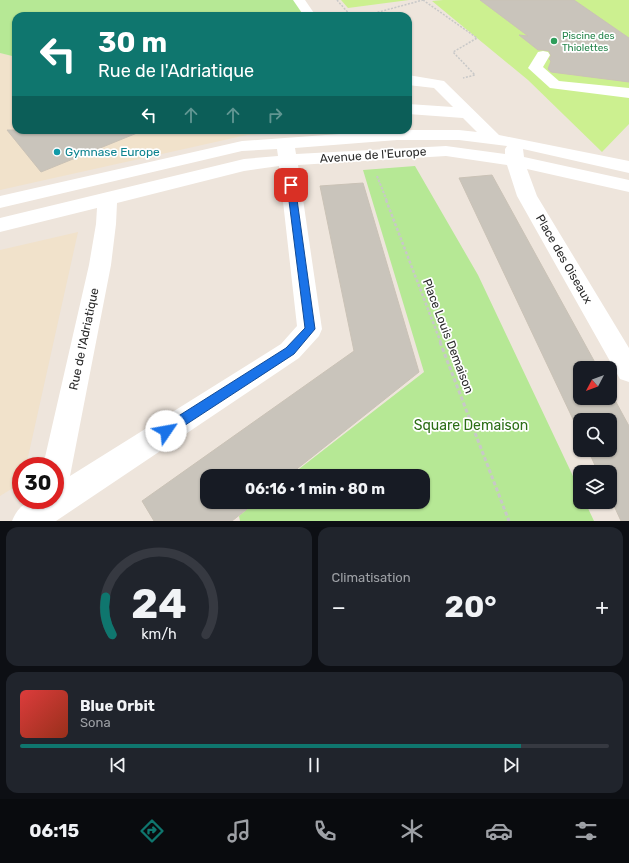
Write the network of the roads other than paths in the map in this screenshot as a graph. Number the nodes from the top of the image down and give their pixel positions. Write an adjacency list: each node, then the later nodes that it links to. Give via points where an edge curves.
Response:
1 (299, 0): 2 (street)
2 (307, 12)
3 (543, 54): 5 (street, via 535,68 555,85)
4 (412, 81): 7 (street, via 439,84)
5 (629, 93)
6 (412, 109): 7 (street)
7 (466, 113): 10 (street)
8 (345, 134): 11 (street, Avenue de l'Europe)
9 (412, 134): 10 (street, Avenue de l'Europe, via 445,134)
10 (507, 148): 11 (street, Avenue de l'Europe, via 475,154 446,151 370,156); 12 (street, Avenue de l'Europe); 13 (street, Avenue de l'Europe); 17 (street, Place des Oiseaux, via 527,196)
11 (287, 151): 14 (street, Avenue de l'Europe, via 244,165); 15 (street, Avenue de l'Europe, via 242,146); 19 (street, via 310,329 290,351)
12 (629, 167)
13 (629, 186)
14 (107, 200): 16 (street, Avenue de l'Europe); 18 (street, Rue de l'Adriatique, via 100,265)
15 (0, 202)
16 (0, 225)
17 (629, 371)
18 (59, 457)
19 (64, 495)

